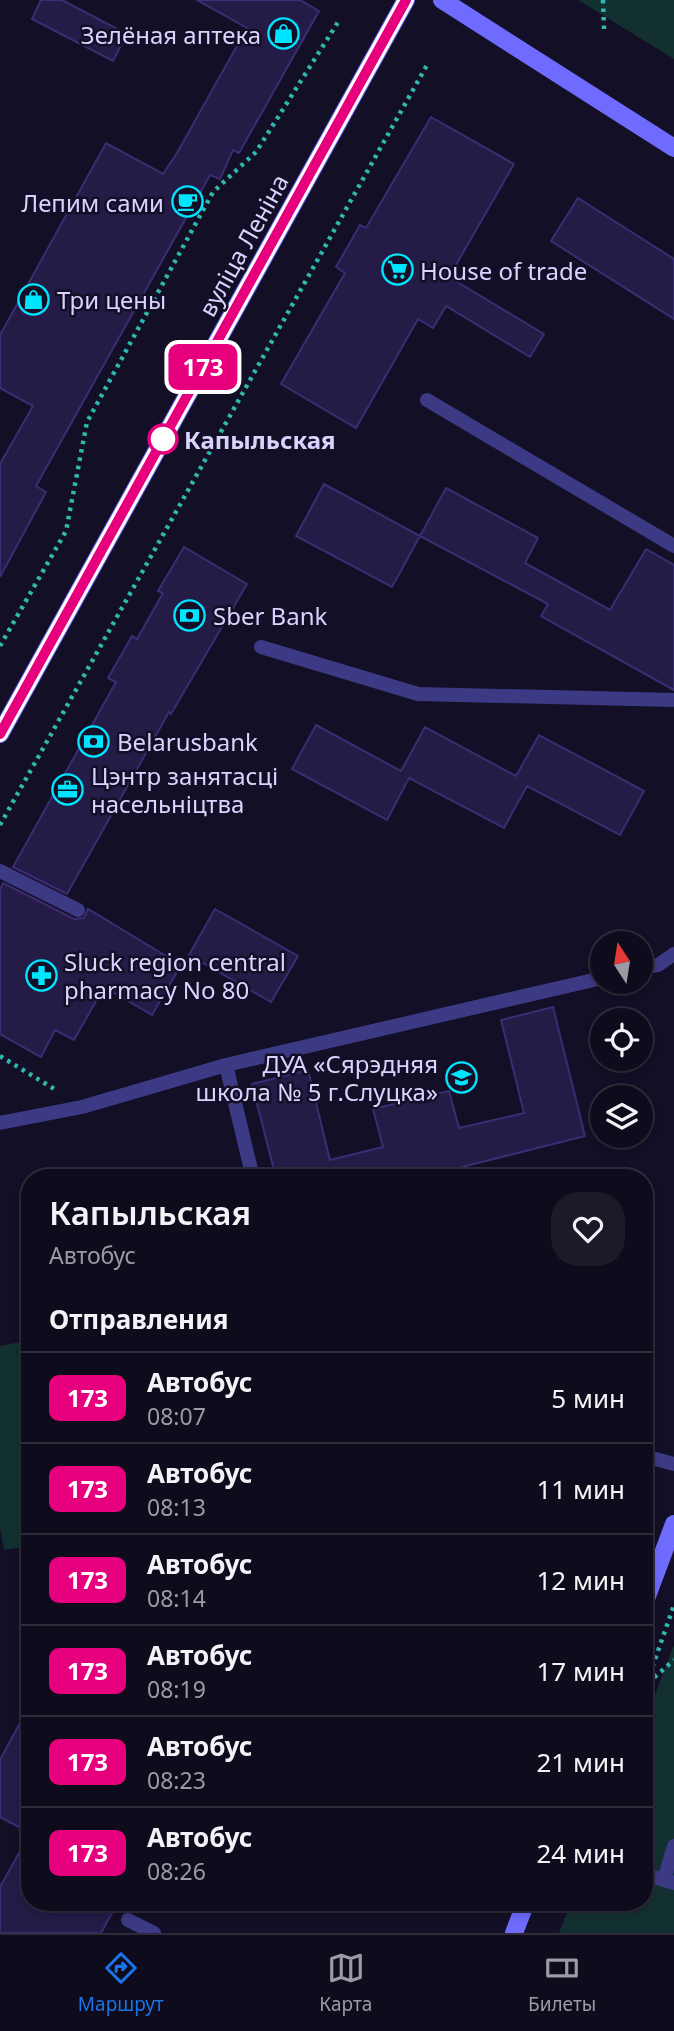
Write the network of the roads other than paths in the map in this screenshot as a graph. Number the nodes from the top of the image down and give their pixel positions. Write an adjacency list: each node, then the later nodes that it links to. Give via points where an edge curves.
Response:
1 (406, 0): 8 (main road, вуліца Леніна)
2 (442, 0): 3 (main road)
3 (674, 148)
4 (427, 400): 5 (lane)
5 (674, 546)
6 (261, 647): 7 (lane, via 418,694)
7 (674, 700)
8 (0, 734)
9 (0, 871): 10 (lane)
10 (78, 910)
11 (674, 954): 12 (lane)
12 (653, 966)
13 (590, 981): 14 (lane)
14 (226, 1065): 15 (lane, via 82,1107); 16 (lane)
15 (0, 1123)
16 (251, 1169)
17 (653, 1458): 18 (lane)
18 (674, 1464)
19 (674, 1524): 20 (main road)
20 (653, 1580)
21 (674, 1846): 22 (lane)
22 (669, 1882)
23 (523, 1911): 26 (main road)
24 (128, 1920): 25 (lane)
25 (154, 1933)
26 (514, 1933)

